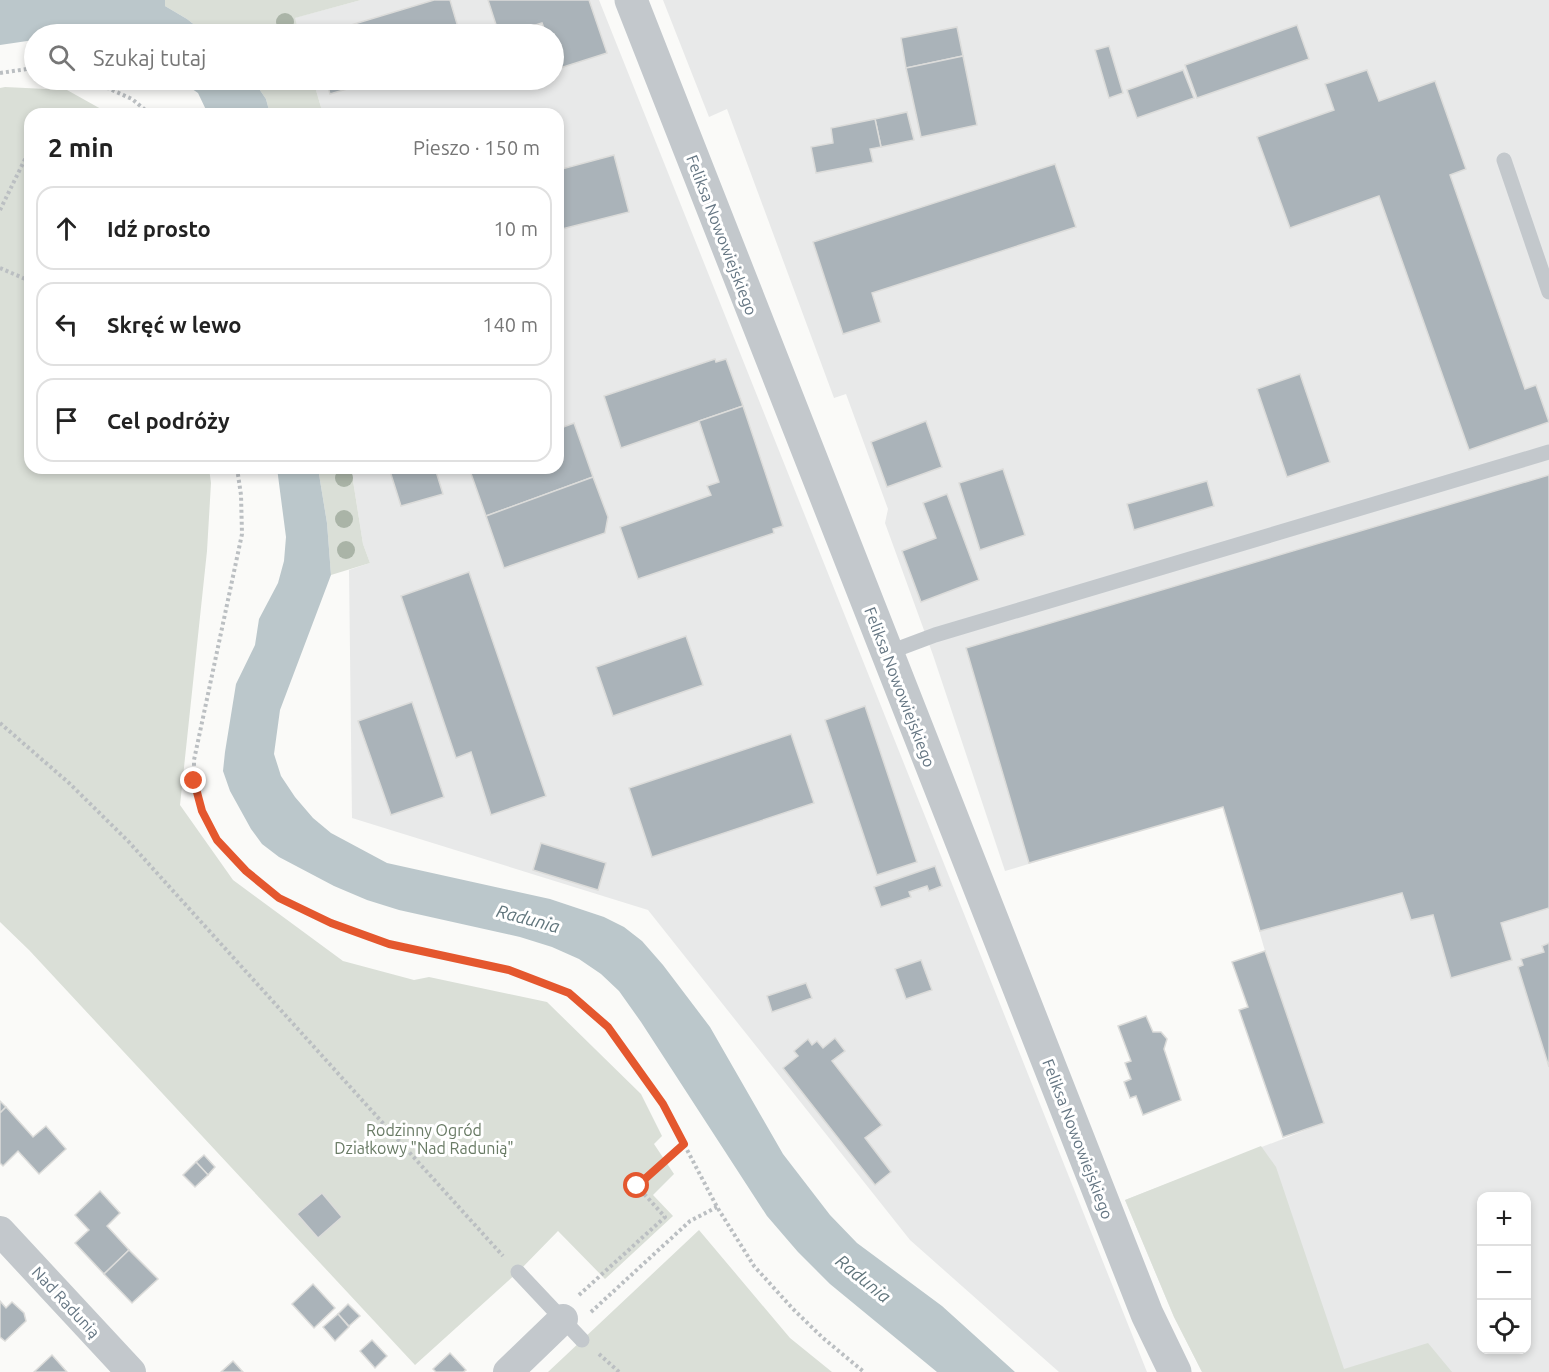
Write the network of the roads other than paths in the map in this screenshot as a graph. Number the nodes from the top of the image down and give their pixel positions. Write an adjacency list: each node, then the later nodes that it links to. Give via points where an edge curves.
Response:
1 (631, 0): 5 (street, Feliksa Nowowiejskiego)
2 (1504, 160): 3 (lane)
3 (1549, 292)
4 (1549, 452): 5 (lane)
5 (887, 652): 11 (street, Feliksa Nowowiejskiego, via 1147,1314)
6 (0, 1231): 9 (street, Nad Radunią)
7 (518, 1272): 8 (lane)
8 (569, 1325): 10 (street)
9 (131, 1372)
10 (507, 1372)
11 (1175, 1372)

